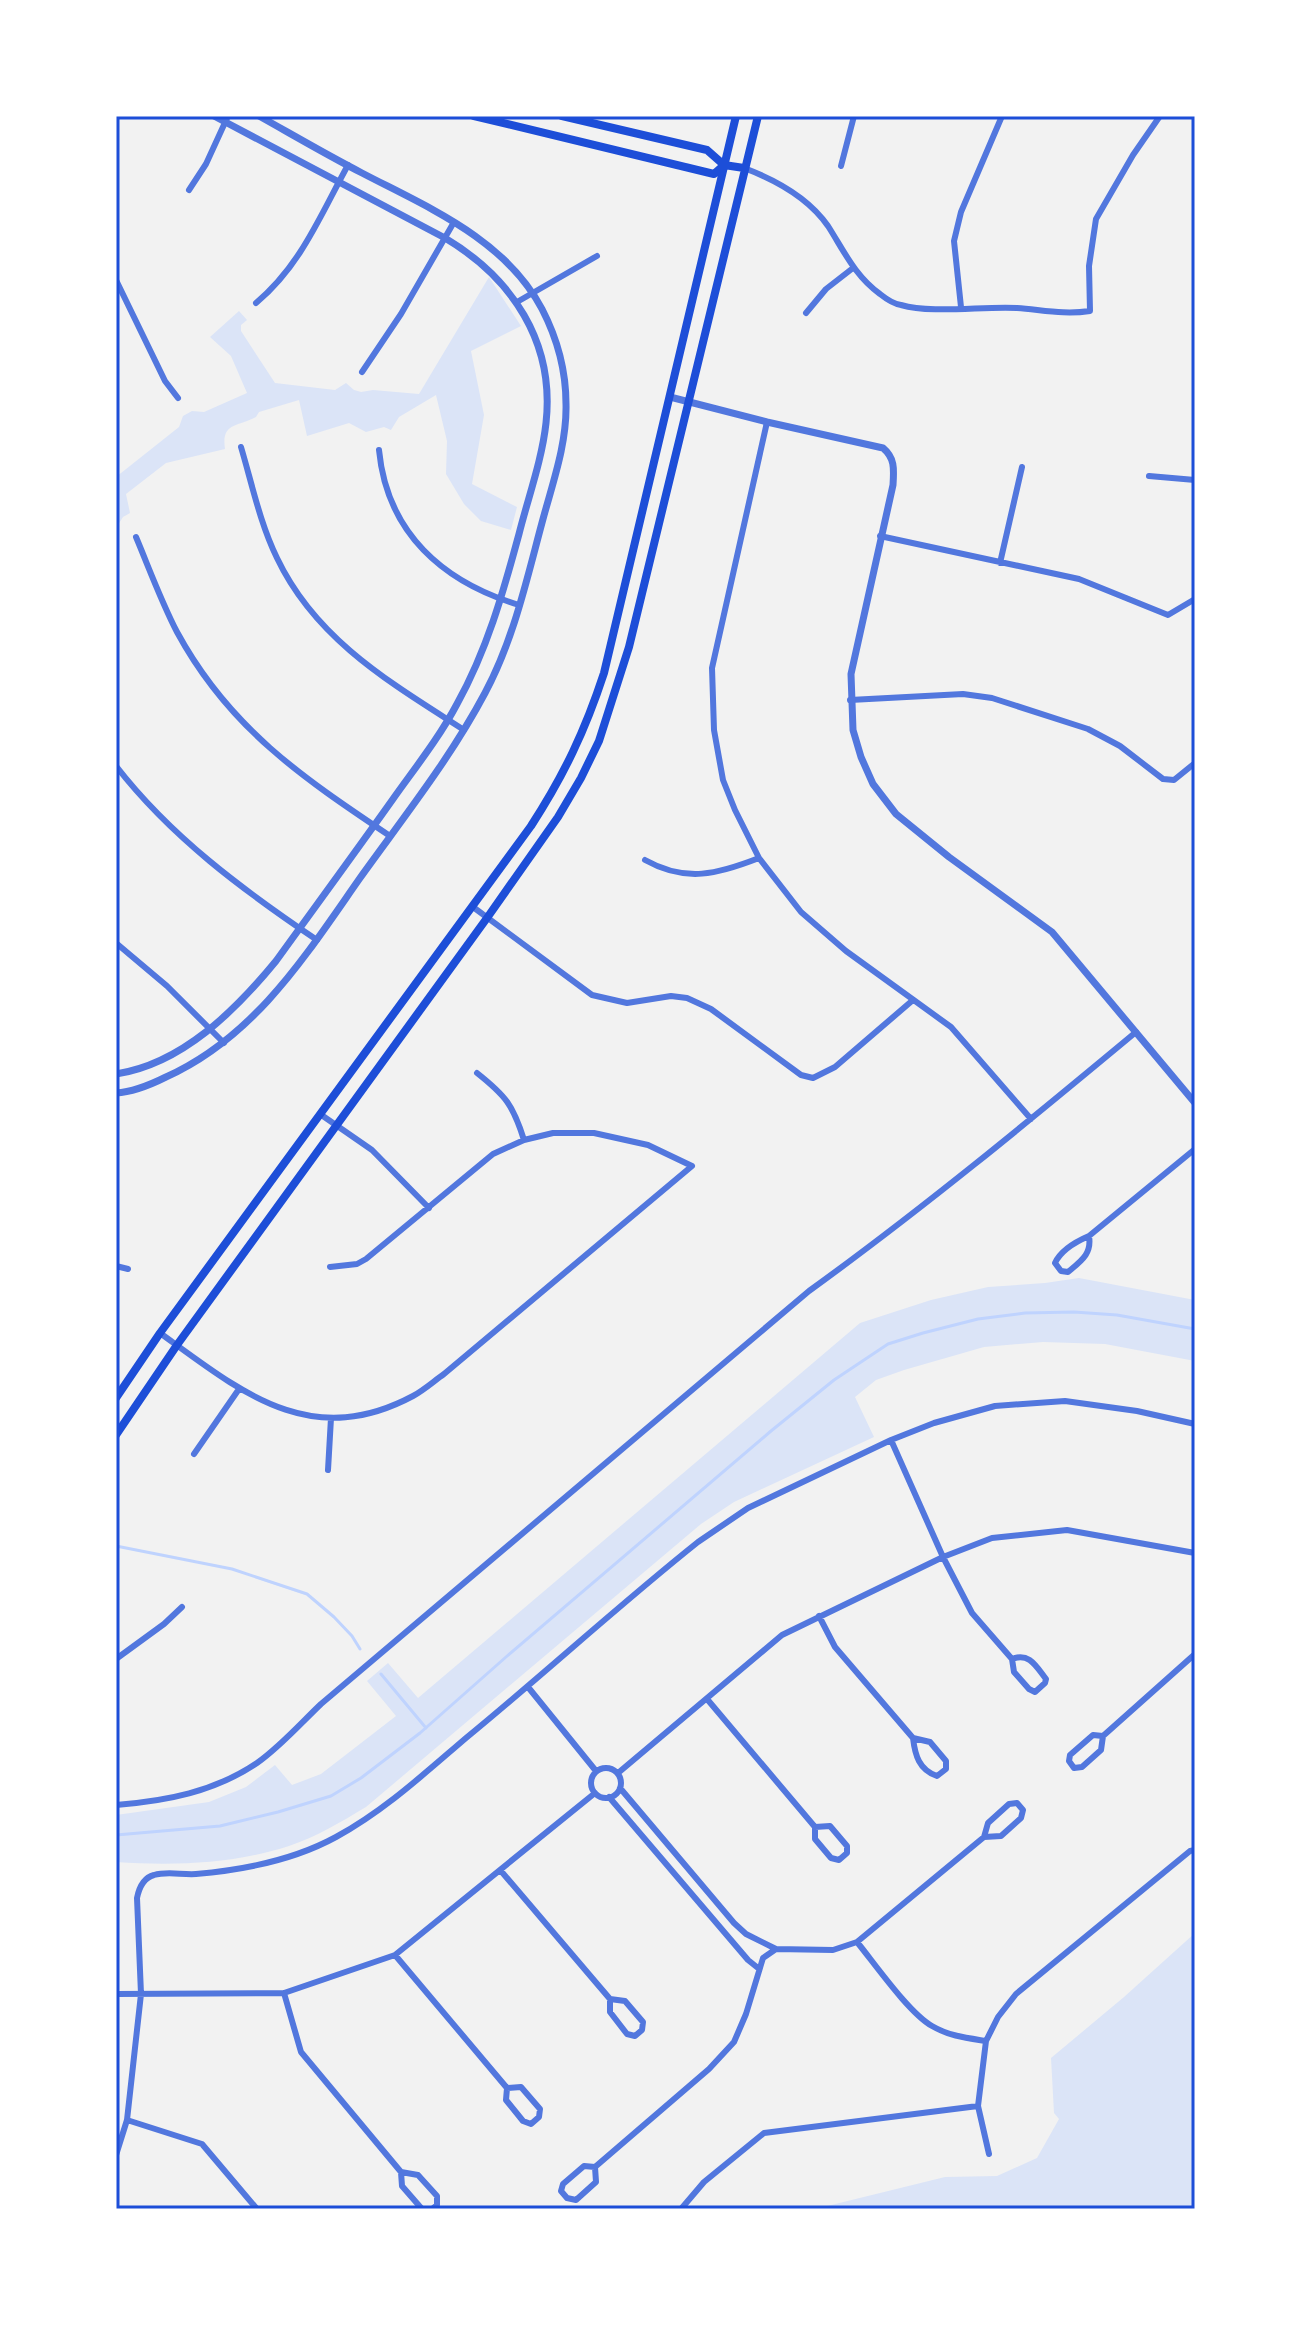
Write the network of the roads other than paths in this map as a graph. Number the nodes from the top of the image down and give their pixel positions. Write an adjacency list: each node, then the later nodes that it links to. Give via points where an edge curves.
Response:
1 (214, 116): 10 (street)
2 (259, 116): 11 (street)
3 (474, 116): 12 (main road, via 714,174)
4 (562, 116): 12 (main road, via 707,150)
5 (736, 116): 12 (main road)
6 (758, 116): 14 (main road)
7 (854, 116): 13 (street)
8 (1002, 116): 25 (street, via 954,241)
9 (1160, 116): 25 (street, via 1096,219 1090,311)
10 (227, 119): 15 (street); 16 (street)
11 (348, 165): 15 (street); 17 (street)
12 (724, 165): 14 (main road); 28 (main road)
13 (841, 166)
14 (744, 168): 20 (street, via 802,199 826,224); 30 (main road)
15 (340, 181): 18 (street); 24 (street, via 298,258)
16 (189, 190)
17 (454, 222): 18 (street); 22 (street, via 502,255)
18 (445, 238): 23 (street, via 480,262); 27 (street)
19 (597, 256): 22 (street)
20 (853, 268): 25 (street, via 900,305); 26 (street)
21 (116, 280): 29 (street)
22 (533, 294): 23 (street); 42 (street, via 560,357 566,421)
23 (517, 302): 41 (street, via 541,359 547,413)
24 (256, 303)
25 (961, 307)
26 (806, 313)
27 (362, 372)
28 (670, 397): 30 (street); 52 (main road, via 588,720 558,784)
29 (178, 398)
30 (687, 402): 31 (street); 53 (main road, via 629,647 599,741 558,817)
31 (767, 422): 37 (street, via 883,448 890,454 893,485); 50 (street, via 712,668 714,730 723,780)
32 (241, 447): 44 (street, via 278,560 314,613 361,662)
33 (379, 450): 41 (street, via 391,502 415,541 462,581)
34 (1022, 467): 39 (street)
35 (1149, 476): 36 (street)
36 (1195, 480)
37 (880, 536): 39 (street); 43 (street, via 855,647)
38 (136, 537): 48 (street, via 178,633 229,708 281,758)
39 (1000, 563): 40 (street, via 1079,579 1168,615)
40 (1195, 599)
41 (501, 600): 42 (street); 44 (street, via 480,659)
42 (519, 605): 45 (street, via 499,665)
43 (850, 700): 46 (street, via 963,694 992,698 1088,729 1163,779 1174,780); 59 (street, via 861,757 896,814 1052,932)
44 (448, 720): 45 (street); 48 (street)
45 (464, 730): 49 (street)
46 (1195, 763)
47 (116, 766): 54 (street, via 195,850)
48 (374, 825): 49 (street); 54 (street)
49 (390, 836): 55 (street)
50 (759, 858): 51 (street, via 695,875 661,869); 57 (street, via 801,912)
51 (645, 860)
52 (473, 907): 53 (street); 65 (main road)
53 (487, 918): 57 (street, via 592,995 627,1003 687,998 813,1078 835,1067); 67 (main road)
54 (300, 928): 55 (street); 58 (street, via 252,991)
55 (317, 940): 60 (street, via 270,1000)
56 (116, 943): 58 (street)
57 (913, 1000): 66 (street, via 951,1027)
58 (211, 1029): 60 (street); 62 (street, via 159,1060)
59 (1136, 1032): 64 (street); 66 (street)
60 (224, 1043): 63 (street, via 176,1073)
61 (477, 1073): 68 (street, via 507,1099)
62 (116, 1074)
63 (116, 1093)
64 (1195, 1103)
65 (320, 1114): 67 (street); 75 (main road)
66 (1031, 1119): 101 (street, via 809,1291 258,1762 211,1788 157,1802)
67 (337, 1125): 70 (street, via 372,1150); 76 (main road)
68 (524, 1140): 70 (street, via 493,1154); 79 (street, via 553,1133 594,1133 648,1145 692,1166 414,1395 382,1409)
69 (1195, 1149): 71 (street)
70 (429, 1208): 73 (street, via 366,1259)
71 (1089, 1236): 71 (street, via 1089,1253 1068,1272 1061,1271 1055,1263 1058,1257)
72 (116, 1266): 74 (street)
73 (330, 1267)
74 (128, 1269)
75 (160, 1333): 76 (street); 78 (main road)
76 (177, 1345): 77 (street); 81 (main road)
77 (239, 1389): 79 (street, via 270,1405); 83 (street)
78 (116, 1398)
79 (331, 1418): 84 (street)
80 (1195, 1424): 82 (street, via 1065,1401 995,1406)
81 (116, 1435)
82 (891, 1440): 86 (street); 92 (street, via 748,1508 688,1550)
83 (194, 1454)
84 (328, 1470)
85 (1195, 1553): 86 (street, via 1067,1530 992,1538)
86 (943, 1557): 88 (street); 91 (street, via 972,1613)
87 (182, 1607): 90 (street)
88 (819, 1616): 93 (street, via 782,1635); 95 (street, via 835,1647)
89 (1195, 1654): 94 (street)
90 (116, 1659)
91 (1012, 1659): 91 (street, via 1014,1672 1029,1689 1035,1692 1045,1683 1029,1658)
92 (528, 1687): 96 (street); 116 (street, via 396,1797 321,1845 229,1871 147,1878 137,1898)
93 (707, 1699): 97 (street); 102 (street)
94 (1103, 1736): 94 (street, via 1101,1750 1074,1768 1070,1755 1093,1735)
95 (913, 1738): 95 (street, via 915,1756 929,1773 937,1776 946,1769 946,1761 930,1742)
96 (596, 1771): 97 (street); 99 (street, via 591,1782)
97 (618, 1773): 98 (street)
98 (620, 1788): 100 (street); 104 (street)
99 (595, 1793): 100 (street); 107 (street)
100 (609, 1797): 106 (street)
101 (116, 1805)
102 (815, 1827): 102 (street, via 815,1839 831,1858 839,1860 847,1853 830,1826)
103 (984, 1837): 103 (street, via 1001,1836 1023,1810 1017,1803 1009,1804 988,1823); 110 (street)
104 (667, 1844): 106 (street); 108 (street)
105 (1195, 1850): 118 (street, via 1016,1994)
106 (657, 1853): 109 (street)
107 (501, 1871): 112 (street); 117 (street)
108 (715, 1901): 109 (street); 111 (street, via 746,1934)
109 (705, 1908): 113 (street)
110 (857, 1942): 111 (street, via 833,1950); 118 (street, via 930,2025)
111 (776, 1949): 113 (street)
112 (395, 1955): 114 (street); 119 (street)
113 (758, 1968): 124 (street, via 734,2042)
114 (284, 1993): 116 (street); 125 (street, via 301,2052)
115 (116, 1994): 116 (street)
116 (141, 1994): 121 (street)
117 (610, 1999): 117 (street, via 625,2001 643,2022 635,2036 627,2034 610,2012)
118 (986, 2041): 120 (street)
119 (507, 2088): 119 (street, via 521,2087 540,2109 531,2124 506,2100)
120 (978, 2106): 122 (street); 129 (street, via 764,2133 704,2182)
121 (127, 2120): 123 (street); 126 (street, via 202,2144)
122 (989, 2154)
123 (116, 2155)
124 (595, 2167): 124 (street, via 596,2182 576,2200 567,2198 563,2184 584,2166)
125 (401, 2172): 127 (street, via 402,2186); 128 (street, via 418,2175 437,2196)
126 (257, 2209)
127 (422, 2209)
128 (432, 2209)
129 (681, 2209)

